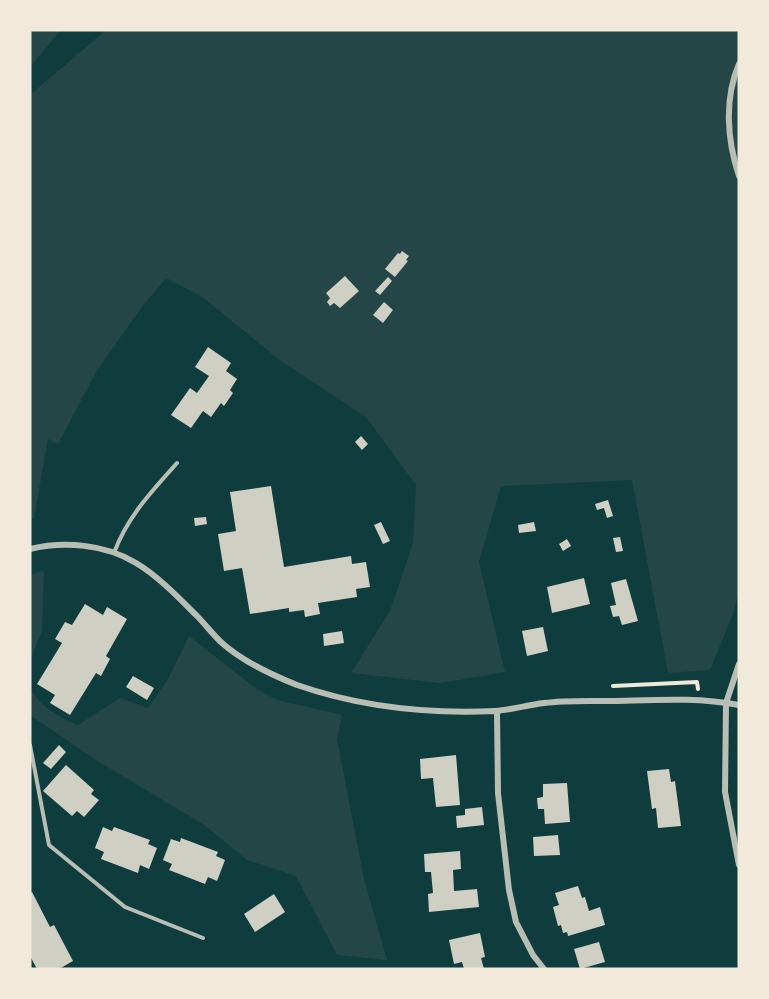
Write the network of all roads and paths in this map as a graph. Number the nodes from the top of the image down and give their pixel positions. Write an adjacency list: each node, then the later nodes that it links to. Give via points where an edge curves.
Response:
1 (739, 64): 2 (street, via 731,88 728,120)
2 (739, 176)
3 (177, 463): 5 (lane, via 135,511)
4 (30, 549): 5 (street, via 79,544)
5 (113, 554): 11 (street, via 135,562 156,579 223,644 287,681 334,697 404,709)
6 (739, 664): 9 (street)
7 (602, 687): 8 (path, via 697,682)
8 (699, 699): 9 (street); 11 (street, via 545,702)
9 (726, 703): 10 (street); 13 (street, via 725,792)
10 (739, 705)
11 (497, 711): 15 (street, via 498,793 509,890 516,922)
12 (30, 745): 14 (lane, via 49,845 125,907)
13 (739, 865)
14 (203, 938)
15 (544, 969)

